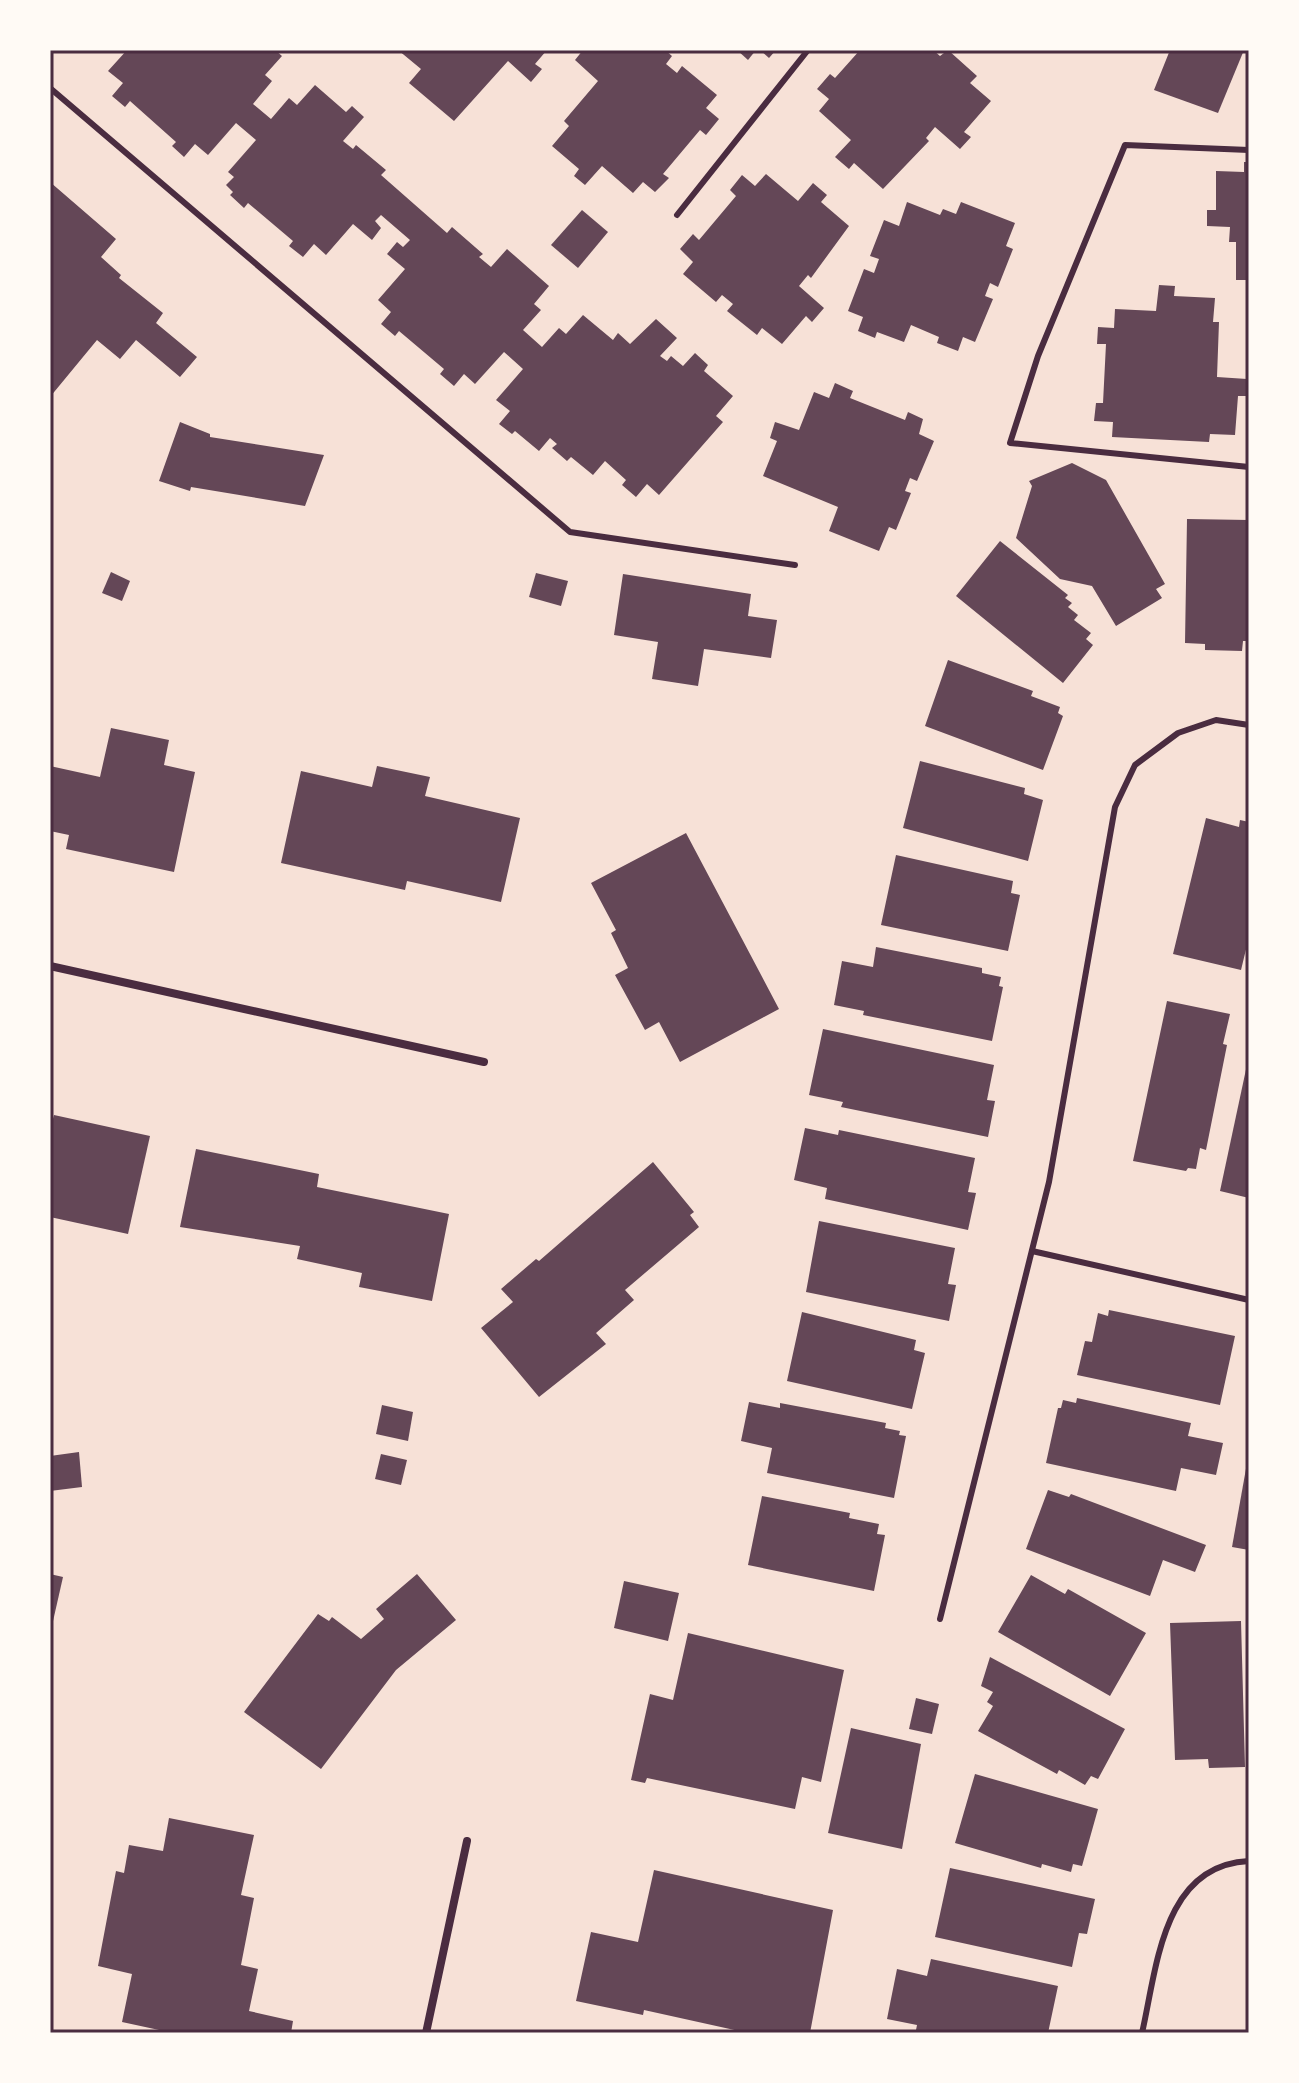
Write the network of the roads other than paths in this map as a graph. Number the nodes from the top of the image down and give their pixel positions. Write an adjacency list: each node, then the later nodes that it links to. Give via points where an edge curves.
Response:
1 (808, 50): 4 (lane)
2 (50, 88): 6 (lane, via 570,532)
3 (1249, 150): 5 (lane, via 1125,145 1038,356 1010,443)
4 (677, 215)
5 (1249, 467)
6 (795, 565)
7 (1249, 725): 10 (lane, via 1216,720 1178,733 1135,765 1115,807 1049,1182)
8 (50, 966): 9 (street)
9 (484, 1062)
10 (1032, 1251): 11 (lane); 12 (lane)
11 (1249, 1300)
12 (940, 1619)
13 (467, 1841): 15 (street)
14 (1249, 1861): 16 (lane, via 1209,1871 1188,1888 1167,1922)
15 (426, 2033)
16 (1142, 2033)

